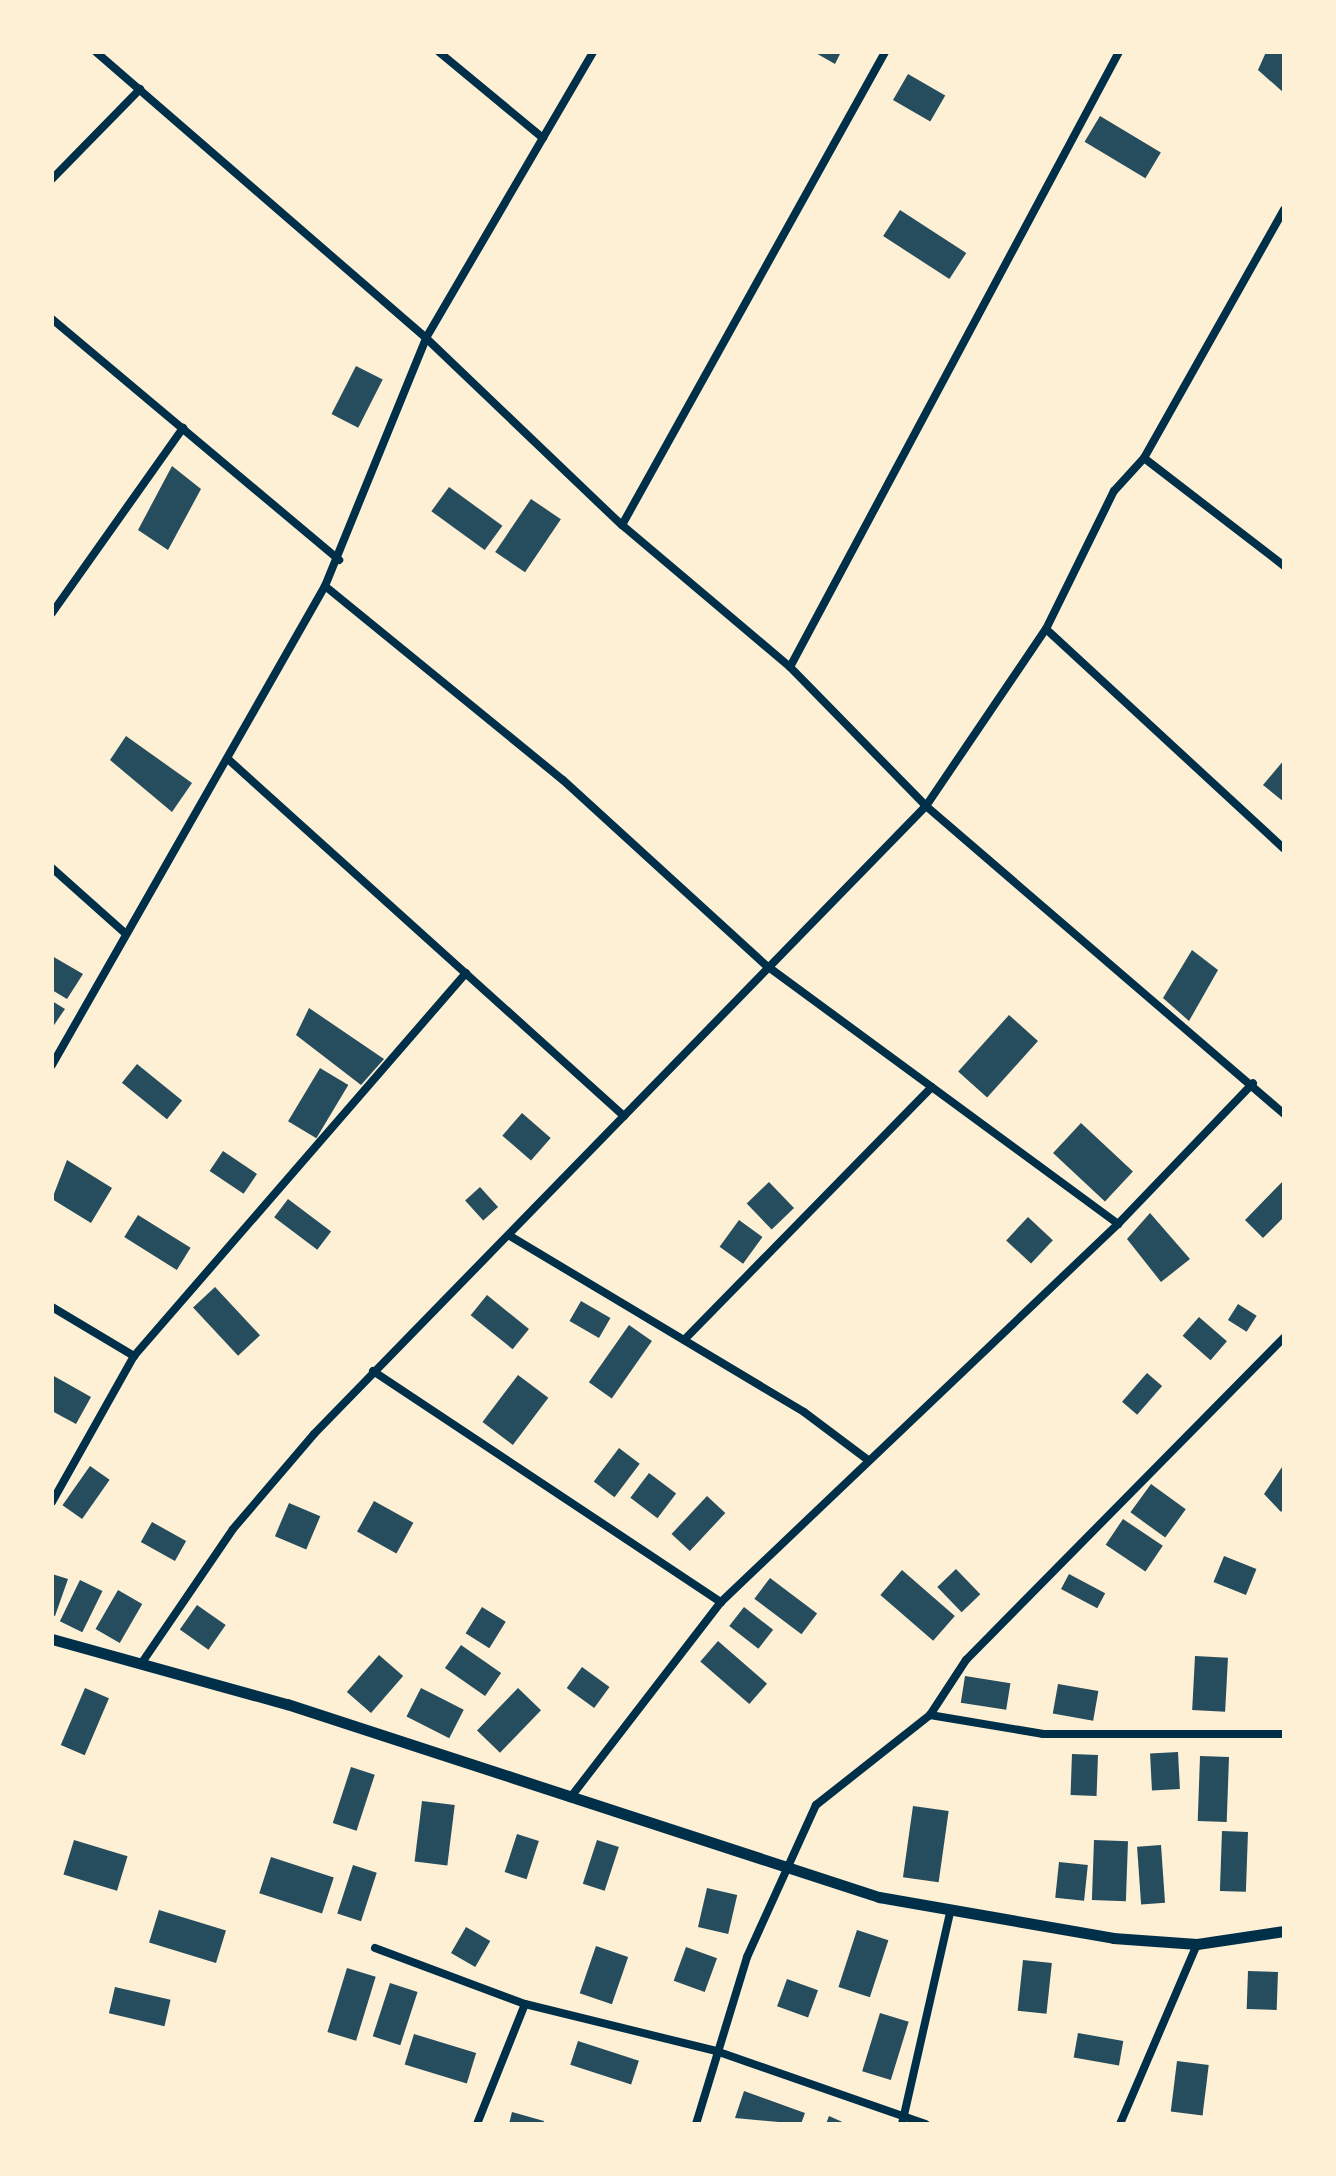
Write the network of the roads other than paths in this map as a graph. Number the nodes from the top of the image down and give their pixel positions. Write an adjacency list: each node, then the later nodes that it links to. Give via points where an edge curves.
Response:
1 (96, 52): 6 (street)
2 (439, 52): 7 (street)
3 (593, 52): 7 (street)
4 (885, 52): 14 (street)
5 (1119, 52): 20 (street)
6 (140, 89): 8 (street); 11 (street)
7 (543, 138): 11 (street)
8 (52, 179)
9 (1284, 210): 13 (street)
10 (52, 319): 12 (street)
11 (426, 338): 14 (street); 15 (street)
12 (183, 428): 15 (street); 18 (street)
13 (1144, 458): 16 (street); 19 (street, via 1114,491)
14 (622, 525): 20 (street)
15 (339, 560): 17 (street)
16 (1284, 566)
17 (325, 586): 21 (street); 26 (street, via 563,780)
18 (52, 613)
19 (1046, 629): 22 (street); 23 (street)
20 (790, 667): 22 (street)
21 (229, 760): 25 (street); 27 (street)
22 (926, 806): 26 (street); 29 (street)
23 (1284, 849)
24 (52, 868): 25 (street)
25 (125, 933): 28 (street)
26 (767, 966): 30 (street); 32 (street)
27 (466, 973): 32 (street); 38 (street)
28 (52, 1065)
29 (1253, 1083): 31 (street); 33 (street)
30 (932, 1087): 33 (street); 37 (street)
31 (1284, 1114)
32 (624, 1116): 34 (street)
33 (1118, 1224): 40 (street)
34 (510, 1236): 37 (street); 39 (street)
35 (52, 1307): 38 (street)
36 (1284, 1338): 45 (street, via 966,1660)
37 (684, 1340): 40 (street)
38 (134, 1356): 41 (street)
39 (373, 1371): 42 (street); 44 (street, via 233,1529)
40 (868, 1460): 42 (street)
41 (52, 1502)
42 (721, 1602): 47 (street)
43 (52, 1639): 44 (street)
44 (141, 1664): 47 (street, via 287,1704)
45 (930, 1715): 46 (street, via 1043,1734); 48 (street, via 816,1805)
46 (1284, 1734)
47 (570, 1798): 48 (street)
48 (787, 1868): 49 (street); 54 (street)
49 (950, 1913): 51 (street); 55 (street)
50 (1284, 1931): 51 (street)
51 (1197, 1944): 59 (street)
52 (375, 1948): 53 (street)
53 (525, 2004): 54 (street); 56 (street)
54 (716, 2051): 55 (street); 57 (street)
55 (903, 2121): 58 (street)
56 (477, 2124)
57 (696, 2124)
58 (926, 2124)
59 (1120, 2124)

